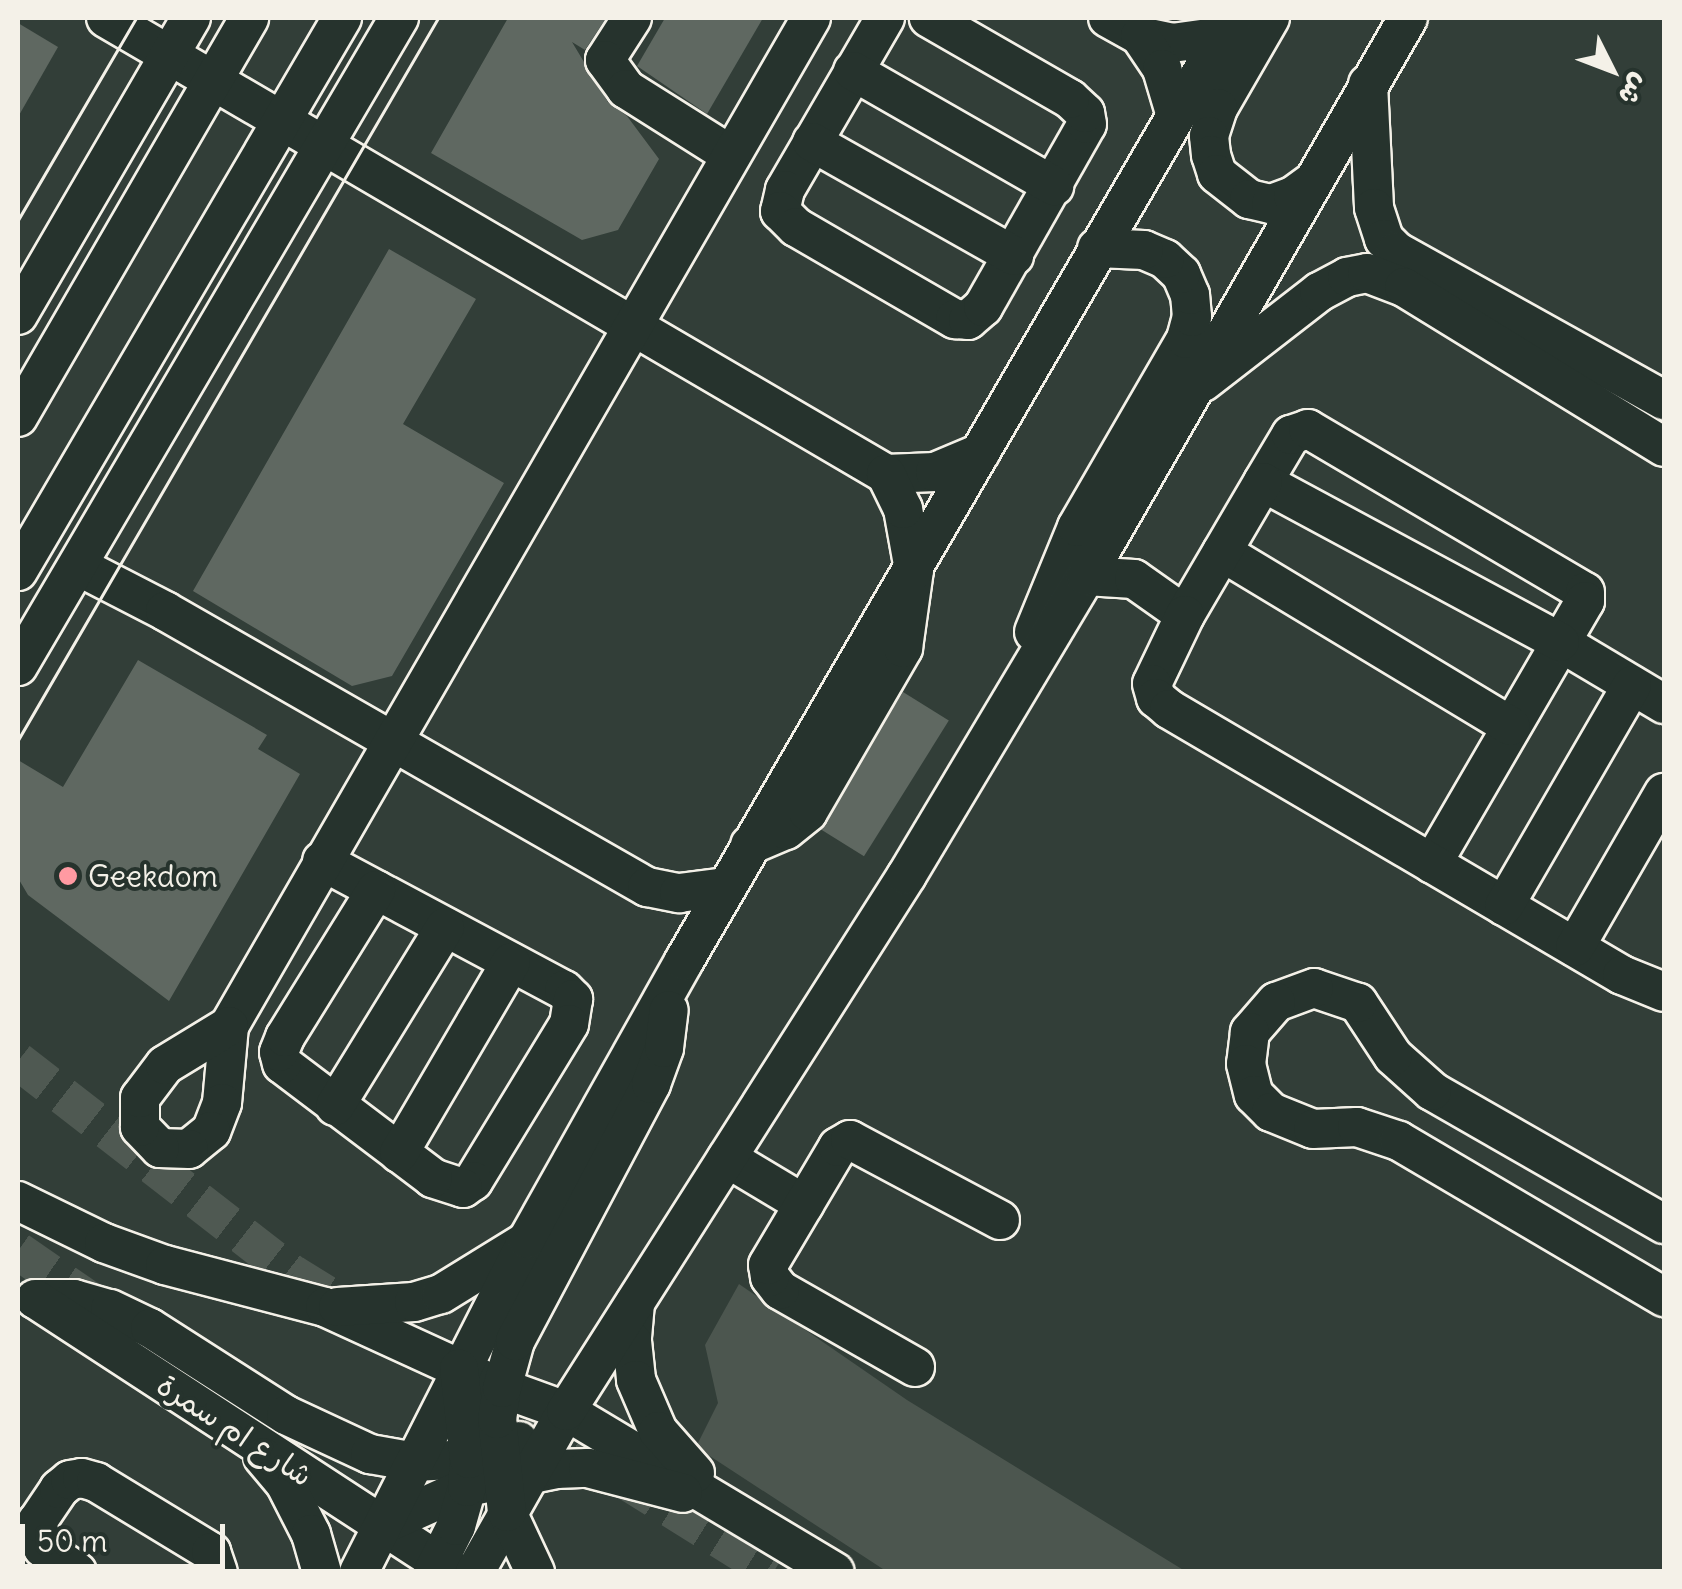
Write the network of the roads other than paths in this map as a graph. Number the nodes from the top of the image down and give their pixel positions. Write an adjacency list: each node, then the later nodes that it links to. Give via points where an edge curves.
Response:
1 (106, 18): 15 (street)
2 (191, 18): 15 (street)
3 (249, 18): 18 (street)
4 (342, 18): 21 (street)
5 (399, 18): 24 (street)
6 (632, 18): 23 (street, via 604,60 626,89)
7 (811, 18): 17 (street)
8 (885, 18): 16 (street)
9 (929, 18): 26 (street, via 1080,106 1087,124 1083,138)
10 (1108, 18): 14 (street)
11 (1270, 18): 25 (street, via 1218,108 1211,155 1217,174 1249,199 1271,204)
12 (1408, 18): 19 (street)
13 (1228, 27): 14 (street, via 1172,43); 20 (street)
14 (1140, 36): 20 (street, via 1162,69)
15 (169, 56): 18 (street); 29 (street)
16 (853, 70): 22 (street); 26 (street)
17 (774, 81): 22 (street); 23 (street)
18 (212, 82): 21 (street); 33 (street)
19 (1368, 84): 25 (street); 32 (street, via 1374,208 1384,239)
20 (1176, 116): 27 (street)
21 (283, 118): 24 (street); 34 (street)
22 (814, 138): 23 (street); 28 (street); 28 (street, via 780,212 955,319 978,314)
23 (738, 141): 30 (street)
24 (325, 143): 30 (street); 35 (street)
25 (1311, 182): 31 (street)
26 (1054, 186): 28 (street)
27 (1097, 248): 37 (street); 49 (street, via 1144,250 1165,259 1181,274 1192,317 1186,339 1059,562)
28 (1014, 256)
29 (18, 315)
30 (630, 325): 38 (street); 53 (street)
31 (1190, 392): 36 (street, via 1319,292 1367,273 1384,276); 40 (street)
32 (1664, 400)
33 (18, 417)
34 (106, 418): 35 (street); 44 (street)
35 (159, 428): 42 (street)
36 (1664, 447)
37 (980, 453): 38 (street, via 935,472); 43 (street)
38 (886, 474): 43 (street, via 903,509)
39 (1263, 482): 41 (street); 47 (street); 47 (street, via 1292,434 1308,429 1580,588 1585,600)
40 (1113, 528): 45 (street); 46 (street, via 1144,565)
41 (1222, 552): 46 (street); 52 (street)
42 (78, 566): 48 (street); 53 (street)
43 (914, 570): 57 (street)
44 (18, 571)
45 (1086, 576): 46 (street, via 1134,579); 49 (street)
46 (1192, 603): 56 (street, via 1157,668 1156,698)
47 (1560, 642): 50 (street); 52 (street)
48 (18, 666)
49 (1025, 678): 69 (street)
50 (1632, 686): 51 (street); 60 (street)
51 (1664, 704)
52 (1511, 726): 56 (street)
53 (392, 742): 55 (street); 58 (street)
54 (1664, 793): 62 (street)
55 (322, 861): 59 (street); 66 (street)
56 (1432, 864): 60 (street)
57 (726, 886): 58 (street, via 679,894); 64 (street)
58 (648, 888): 64 (street, via 666,912)
59 (376, 890): 61 (street); 67 (street, via 279,1052 282,1064)
60 (1504, 906): 62 (street)
61 (445, 927): 63 (street); 67 (street)
62 (1575, 947): 65 (street)
63 (511, 962): 68 (street); 68 (street, via 573,999 569,1024 463,1188)
64 (678, 972): 74 (street); 81 (street, via 651,1084 515,1341)
65 (1661, 983)
66 (229, 1026)
67 (334, 1106): 68 (street)
68 (399, 1153)
69 (727, 1158): 71 (street); 77 (street)
70 (18, 1201): 78 (street, via 104,1243)
71 (804, 1204): 72 (street, via 838,1147 850,1140); 79 (street, via 768,1265 770,1277 780,1290)
72 (1000, 1220)
73 (1664, 1224): 76 (street, via 1432,1090 1393,1056 1358,1003 1314,988 1276,1002 1250,1032 1246,1064 1254,1095 1271,1112 1313,1128 1357,1127 1399,1141)
74 (528, 1239): 78 (street, via 457,1286 414,1302); 80 (street)
75 (26, 1293): 83 (street, شارع ام سمرة); 84 (street, via 110,1309 320,1434 370,1454)
76 (1664, 1296)
77 (635, 1302): 82 (street); 86 (street, via 632,1341 645,1406 676,1454)
78 (324, 1307): 80 (street)
79 (915, 1368)
80 (459, 1369): 81 (street); 84 (street); 85 (street)
81 (502, 1388): 82 (street); 85 (street)
82 (562, 1418): 85 (street); 86 (street)
83 (252, 1444): 87 (street, شارع ام سمرة); 91 (street, via 285,1484)
84 (415, 1462): 85 (street); 87 (street)
85 (495, 1476): 86 (street, via 588,1468); 87 (street); 88 (street, via 456,1526); 93 (street); 94 (street)
86 (724, 1504): 95 (street)
87 (383, 1526): 88 (street, شارع ام سمرة); 92 (street)
88 (442, 1568)
89 (73, 1570): 90 (street, via 43,1548 37,1522 59,1489 82,1478 211,1552)
90 (218, 1572)
91 (322, 1572)
92 (359, 1572)
93 (475, 1572)
94 (534, 1572)
95 (836, 1572)

